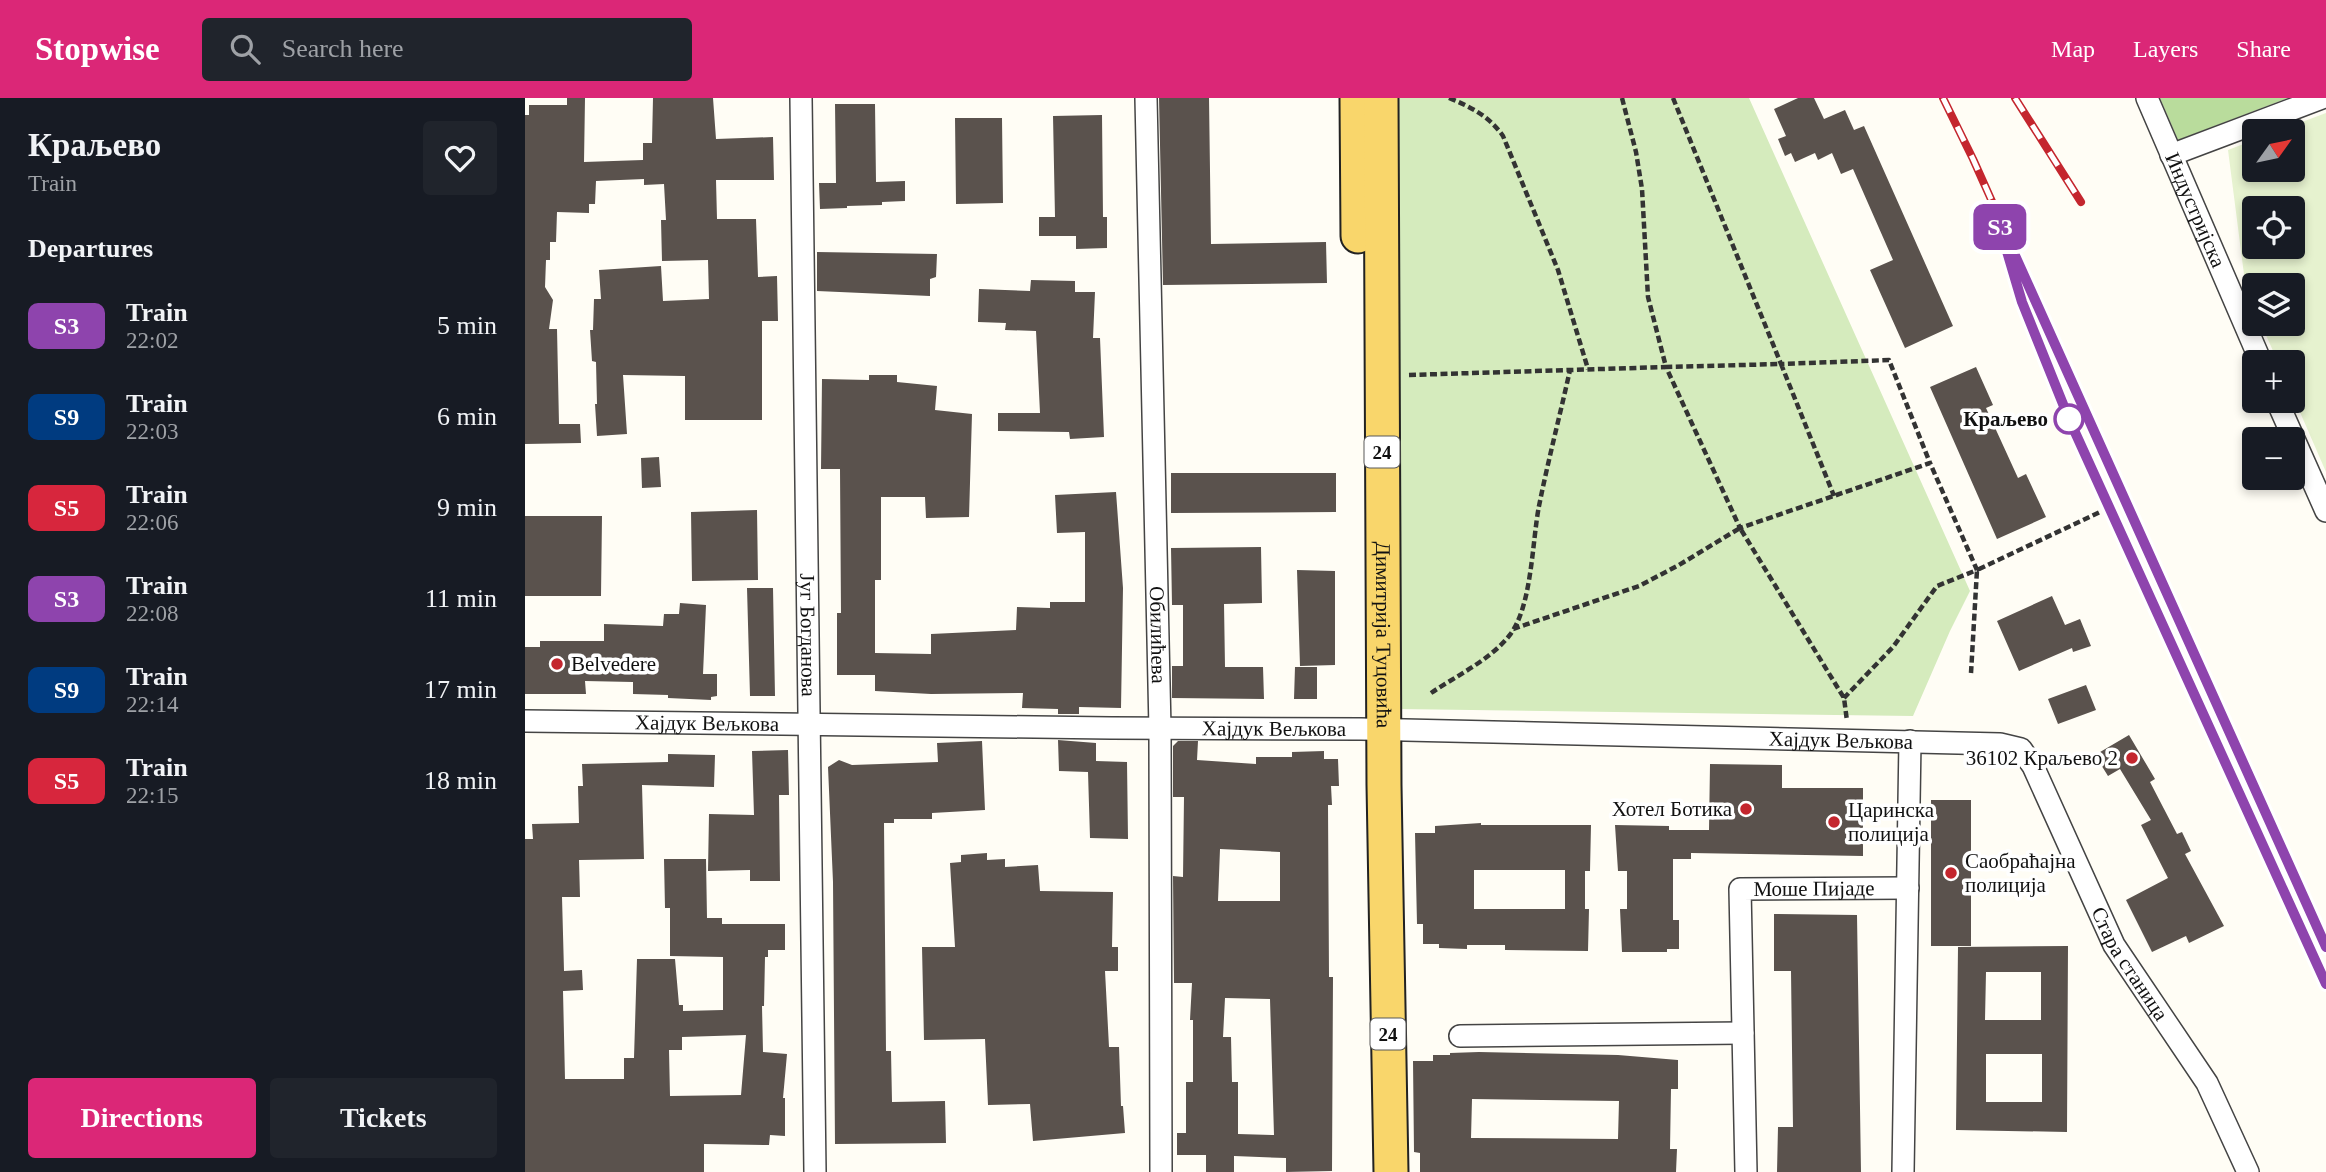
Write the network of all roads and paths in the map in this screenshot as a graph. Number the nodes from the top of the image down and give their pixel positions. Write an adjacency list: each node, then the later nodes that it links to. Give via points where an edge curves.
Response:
1 (801, 98): 29 (street, Југ Богданова)
2 (1146, 98): 30 (street, Обилићева)
3 (1357, 98): 31 (main road, Димитрија Туцовића / 24)
4 (1381, 98): 16 (main road, Димитрија Туцовића / 24)
5 (1449, 98): 14 (path, via 1474,109 1503,136 1557,270)
6 (1622, 98): 13 (path, via 1642,189 1648,298)
7 (1673, 98): 12 (path)
8 (2147, 98): 10 (street, Индустријска)
9 (2322, 98): 10 (street)
10 (2171, 155): 11 (street, Индустријска)
11 (2256, 350)
12 (1781, 364): 13 (path); 18 (path, via 1889,360); 19 (path)
13 (1666, 367): 14 (path); 22 (path)
14 (1588, 369): 15 (path)
15 (1570, 370): 16 (path); 24 (path, via 1539,509 1527,589)
16 (1382, 376): 31 (main road, Димитрија Туцовића / 24)
17 (2282, 413): 20 (street)
18 (1930, 463): 19 (path); 23 (path)
19 (1834, 496): 22 (path)
20 (2326, 511)
21 (2100, 512): 23 (path)
22 (1740, 528): 24 (path, via 1639,586); 27 (path)
23 (1977, 570): 25 (path); 27 (path, via 1937,586 1893,647)
24 (1513, 629): 26 (path, via 1491,653)
25 (1971, 673)
26 (1431, 693)
27 (1844, 698): 32 (path)
28 (525, 721): 29 (street, Хајдук Вељкова)
29 (810, 724): 30 (street, Хајдук Вељкова); 38 (street, Југ Богданова)
30 (1160, 729): 31 (street, Хајдук Вељкова); 39 (street, Обилићева)
31 (1372, 729): 32 (street, Хајдук Вељкова); 40 (main road, Димитрија Туцовића / 24); 41 (main road, Димитрија Туцовића / 24)
32 (1850, 740): 33 (street, Хајдук Вељкова)
33 (1910, 741): 34 (street, Хајдук Вељкова); 35 (street)
34 (2021, 749): 44 (street, Стара станица, via 2033,766 2114,945 2207,1083)
35 (1908, 888): 36 (street, Моше Пијаде, via 1740,889); 43 (street)
36 (1743, 1033): 37 (street); 42 (street, Моше Пијаде)
37 (1460, 1036)
38 (815, 1172)
39 (1161, 1172)
40 (1368, 1172)
41 (1391, 1172)
42 (1746, 1172)
43 (1903, 1172)
44 (2248, 1172)

